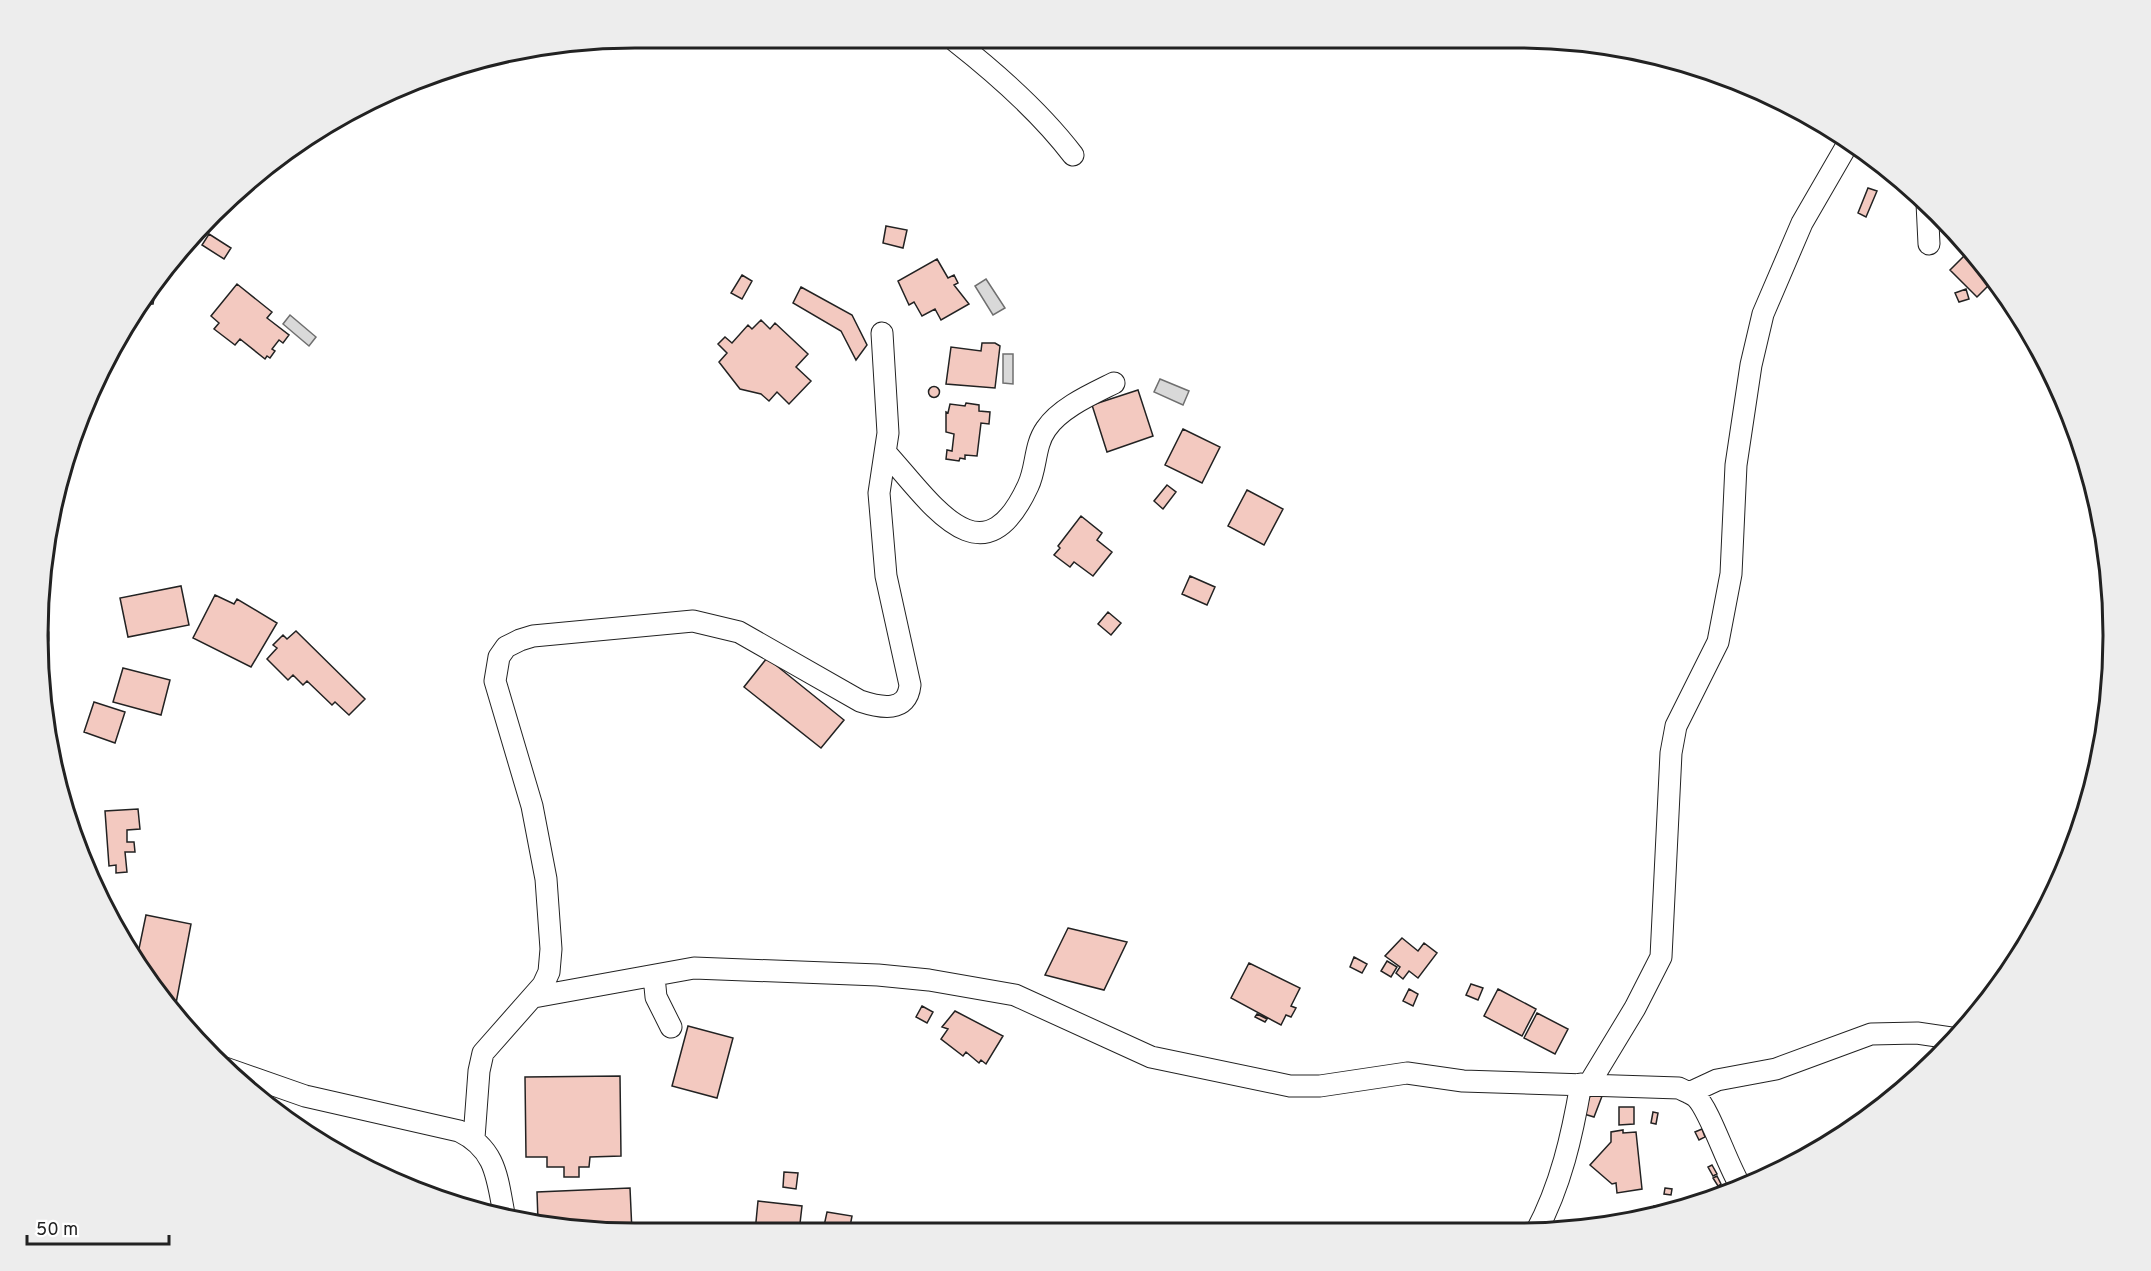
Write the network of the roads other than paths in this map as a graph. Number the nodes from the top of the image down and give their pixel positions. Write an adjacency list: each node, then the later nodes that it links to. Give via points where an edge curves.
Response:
1 (964, 48): 3 (street, via 989,67)
2 (1845, 149): 14 (street, via 1802,223 1763,314 1751,364 1736,465 1731,574 1718,642 1676,726 1671,753 1661,957 1635,1008)
3 (1073, 155)
4 (1928, 217): 5 (street)
5 (1929, 244)
6 (882, 333): 8 (street)
7 (1114, 383): 8 (street, via 1054,419 1038,445 1025,492 993,531 973,534 946,519)
8 (886, 453): 10 (street, via 879,493 886,576 910,685 909,697 902,704 876,707 860,701 739,632 693,621 533,636 507,647 500,657 495,670 496,688 532,806 546,879 549,972)
9 (654, 976): 10 (street); 11 (street, via 656,997); 14 (street, via 694,968 745,968 929,980 1015,995 1151,1058 1290,1086 1320,1086 1407,1073 1463,1081)
10 (534, 997): 16 (street, via 483,1053)
11 (671, 1027)
12 (1944, 1037): 15 (street, via 1917,1033 1871,1035 1776,1069 1718,1080)
13 (246, 1075): 16 (street, via 305,1096 459,1131)
14 (1585, 1084): 15 (street, via 1663,1087); 19 (street, via 1561,1173)
15 (1689, 1093): 17 (street, via 1703,1107)
16 (474, 1138): 18 (street, via 495,1169)
17 (1737, 1179)
18 (503, 1208)
19 (1540, 1222)

